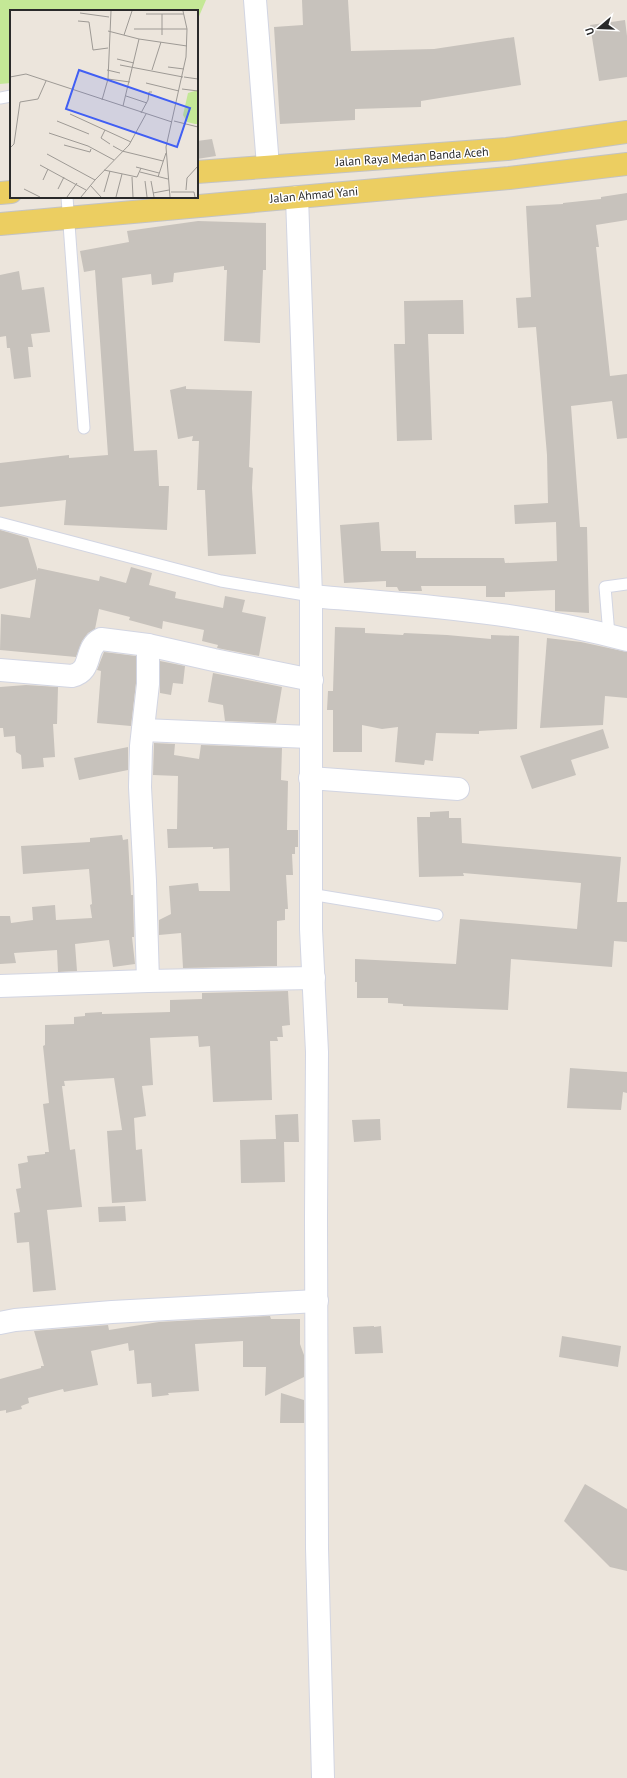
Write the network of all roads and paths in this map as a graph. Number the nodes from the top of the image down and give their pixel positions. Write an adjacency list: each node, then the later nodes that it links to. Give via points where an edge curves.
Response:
1 (255, 0): 6 (street)
2 (10, 96): 3 (lane)
3 (0, 98)
4 (627, 132): 6 (main road, Jalan Raya Medan Banda Aceh, via 507,149)
5 (627, 164): 10 (main road, Jalan Ahmad Yani, via 508,178)
6 (268, 166): 7 (main road, Jalan Raya Medan Banda Aceh)
7 (198, 172)
8 (10, 192): 9 (main road)
9 (0, 193)
10 (297, 197): 11 (main road, Jalan Ahmad Yani); 16 (street)
11 (67, 208): 12 (main road, Jalan Ahmad Yani); 13 (lane)
12 (0, 224)
13 (84, 428)
14 (0, 523): 16 (lane, via 221,581)
15 (627, 584): 17 (lane, via 605,587)
16 (311, 596): 17 (street, via 408,604 543,620); 20 (street)
17 (618, 638)
18 (148, 644): 19 (street, via 101,639 91,649 85,669 72,676); 20 (street); 21 (street, via 148,684)
19 (0, 670)
20 (312, 680): 22 (street)
21 (143, 730): 22 (street); 28 (street, via 140,787)
22 (310, 737): 23 (street)
23 (310, 778): 24 (street); 25 (street)
24 (458, 789)
25 (310, 894): 26 (lane); 27 (street)
26 (437, 915)
27 (314, 978): 28 (street); 30 (street, via 317,1052)
28 (148, 981): 29 (street)
29 (0, 986)
30 (317, 1301): 31 (street, via 112,1312); 32 (street, via 317,1548)
31 (0, 1323)
32 (323, 1778)

